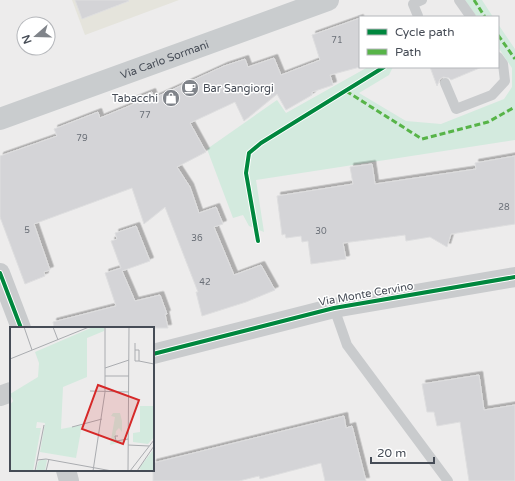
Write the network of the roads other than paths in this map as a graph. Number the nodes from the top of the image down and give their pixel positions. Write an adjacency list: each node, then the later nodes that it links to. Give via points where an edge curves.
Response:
1 (328, 0): 8 (main road, Via Carlo Sormani)
2 (422, 0): 4 (lane, via 413,4)
3 (459, 0): 5 (lane)
4 (418, 16)
5 (470, 16)
6 (499, 58): 7 (lane, via 503,64 505,81 492,95 456,109)
7 (445, 83)
8 (0, 119)
9 (0, 273): 12 (street)
10 (515, 277): 11 (street, Via Monte Cervino)
11 (334, 308): 13 (street, Via Monte Cervino); 18 (lane, Via Monte Cervino, via 347,344)
12 (21, 327)
13 (154, 354)
14 (10, 392): 15 (street)
15 (0, 396)
16 (66, 471): 17 (street)
17 (69, 481)
18 (448, 481)

